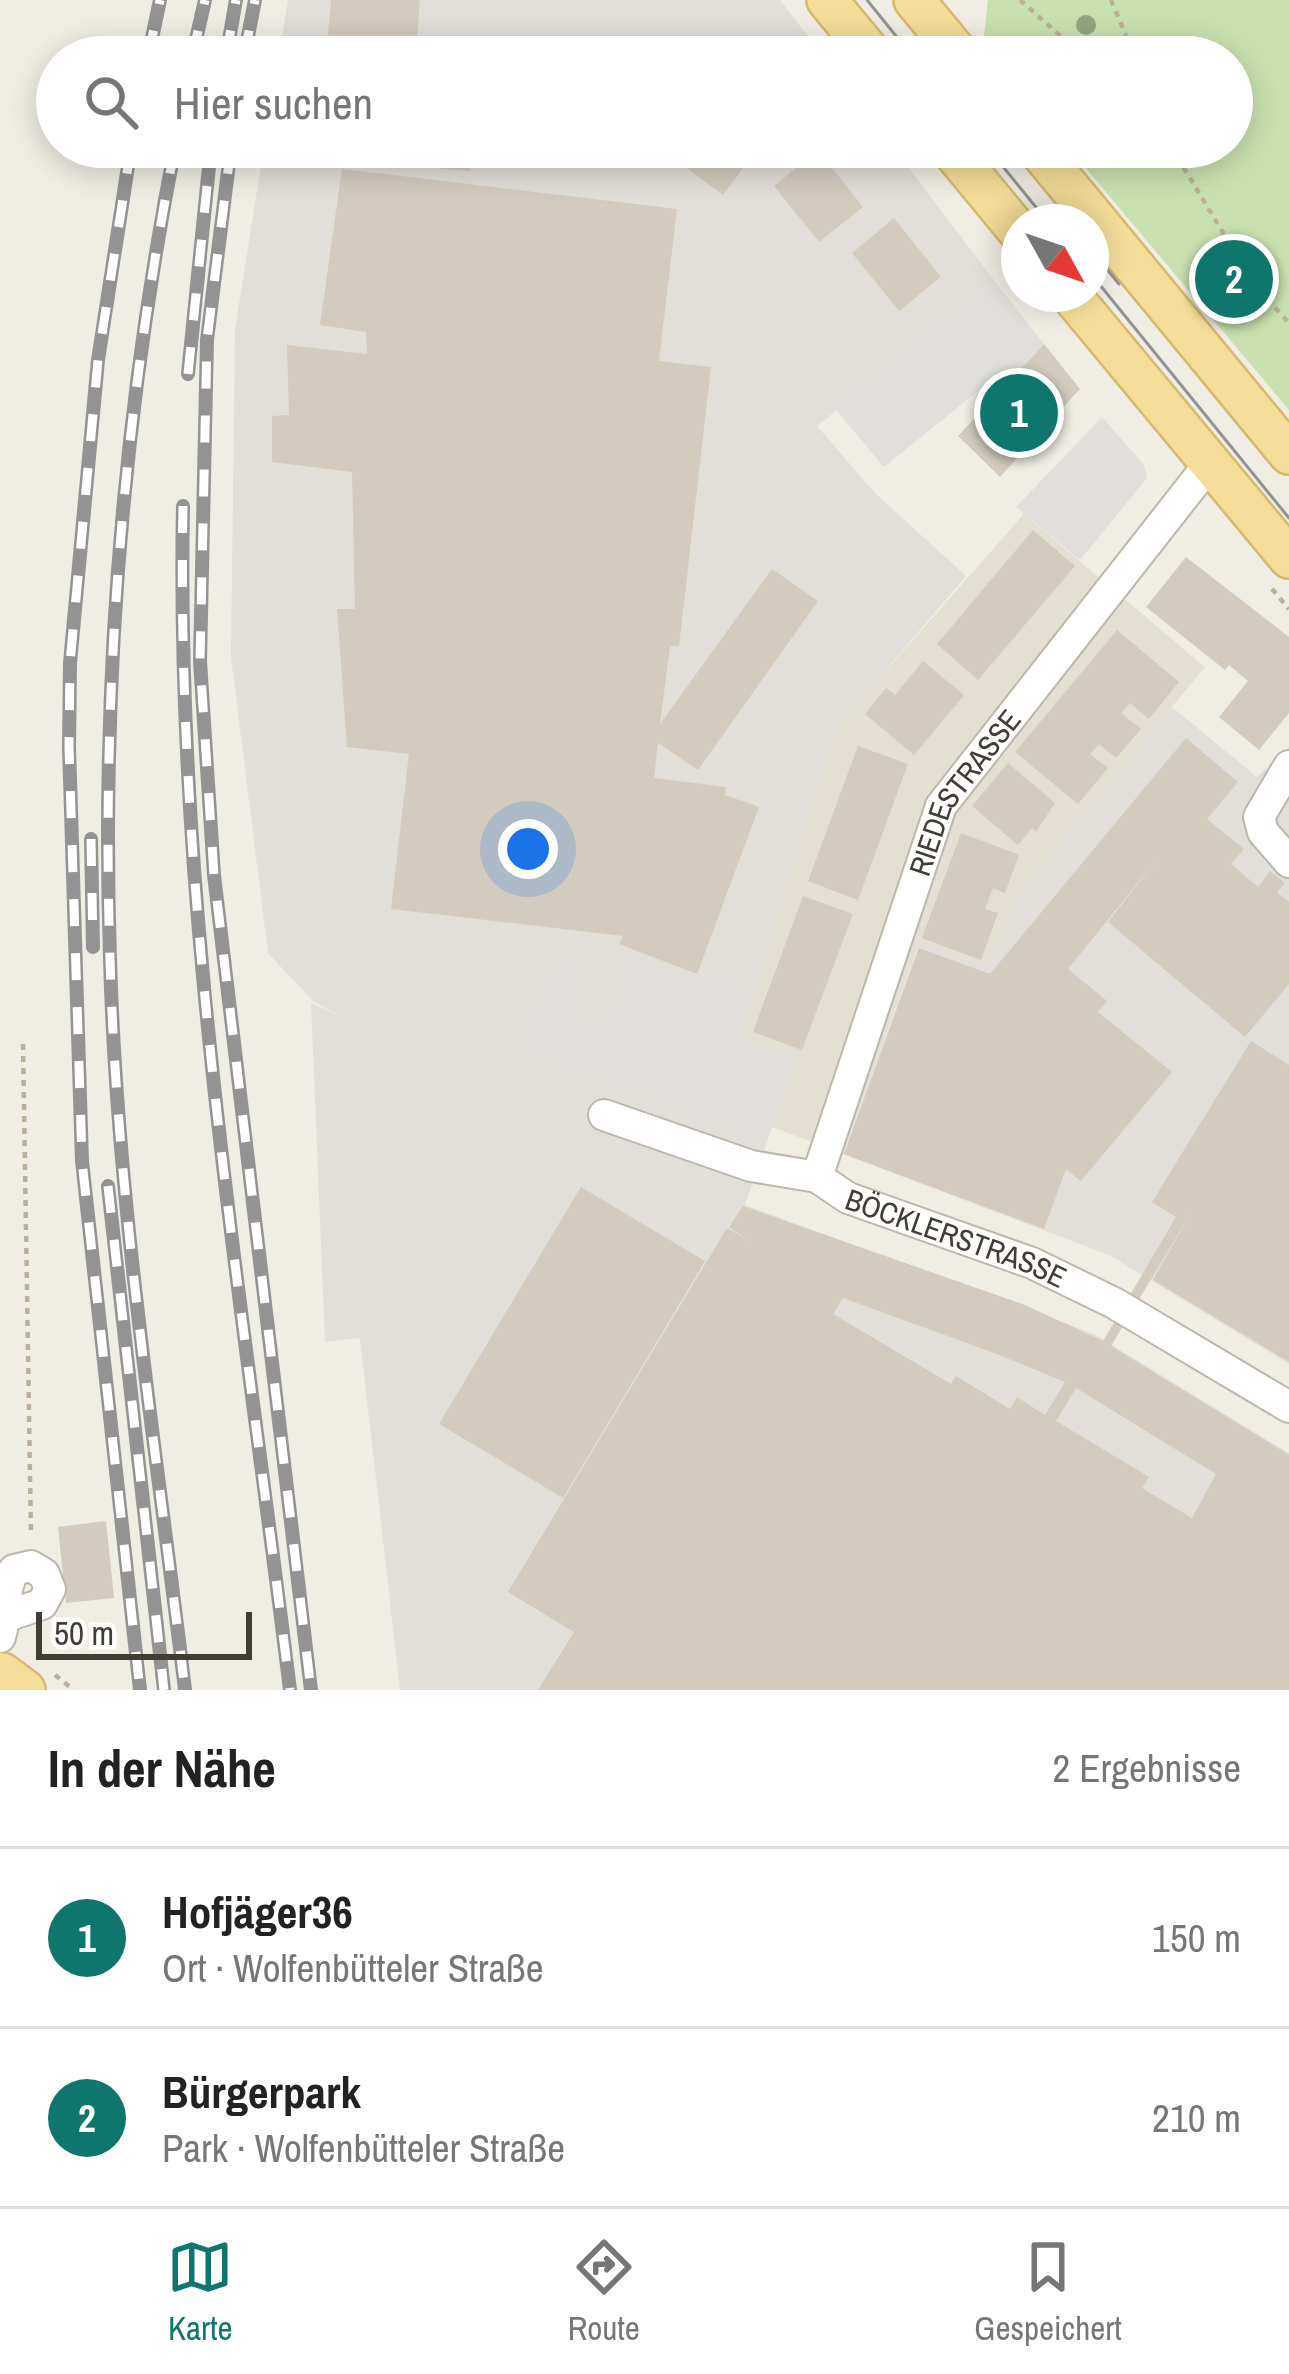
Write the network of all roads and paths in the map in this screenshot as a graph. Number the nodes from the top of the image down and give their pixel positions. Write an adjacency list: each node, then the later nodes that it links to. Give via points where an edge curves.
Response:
1 (827, 0): 5 (main road)
2 (914, 0): 6 (main road)
3 (1020, 0): 7 (path)
4 (1112, 0): 8 (path)
5 (857, 36)
6 (944, 36)
7 (1060, 36)
8 (1127, 36)
9 (966, 168): 12 (main road)
10 (1053, 168): 15 (main road)
11 (1185, 168): 14 (path, via 1256,286)
12 (1001, 210)
13 (1085, 312): 16 (main road)
14 (1289, 323)
15 (1289, 454)
16 (1210, 463): 17 (main road); 22 (street, RIEDESTRASSE, via 941,806)
17 (1289, 558)
18 (1289, 766): 19 (street, via 1259,817)
19 (1289, 862)
20 (23, 1044): 24 (path)
21 (604, 1115): 22 (street, BÖCKLERSTRASSE, via 751,1166)
22 (817, 1177): 23 (street, BÖCKLERSTRASSE, via 848,1198 1032,1264 1114,1303)
23 (1289, 1407)
24 (31, 1566): 25 (street, via 50,1589)
25 (8, 1654)

